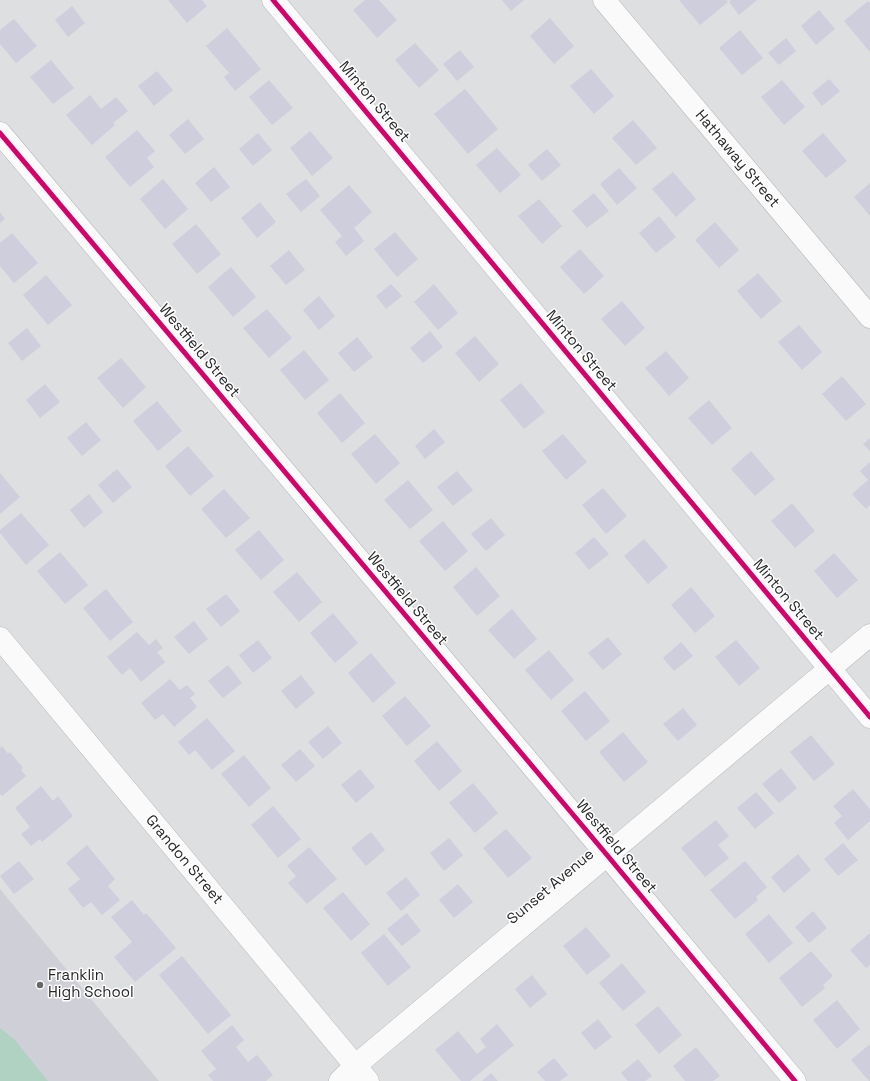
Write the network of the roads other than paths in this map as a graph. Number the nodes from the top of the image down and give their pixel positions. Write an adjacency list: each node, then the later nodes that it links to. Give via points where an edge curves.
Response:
1 (273, 0): 7 (street, Minton Street)
2 (604, 0): 4 (street, Hathaway Street)
3 (0, 133): 9 (street, Westfield Street)
4 (870, 317)
5 (870, 636): 7 (street, Sunset Avenue)
6 (0, 638): 10 (street, Grandon Street)
7 (830, 670): 8 (street, Minton Street); 9 (street, Sunset Avenue)
8 (870, 717)
9 (607, 855): 10 (street, Sunset Avenue); 12 (street, Westfield Street)
10 (362, 1073): 11 (street, Sunset Avenue)
11 (340, 1081)
12 (795, 1081)

